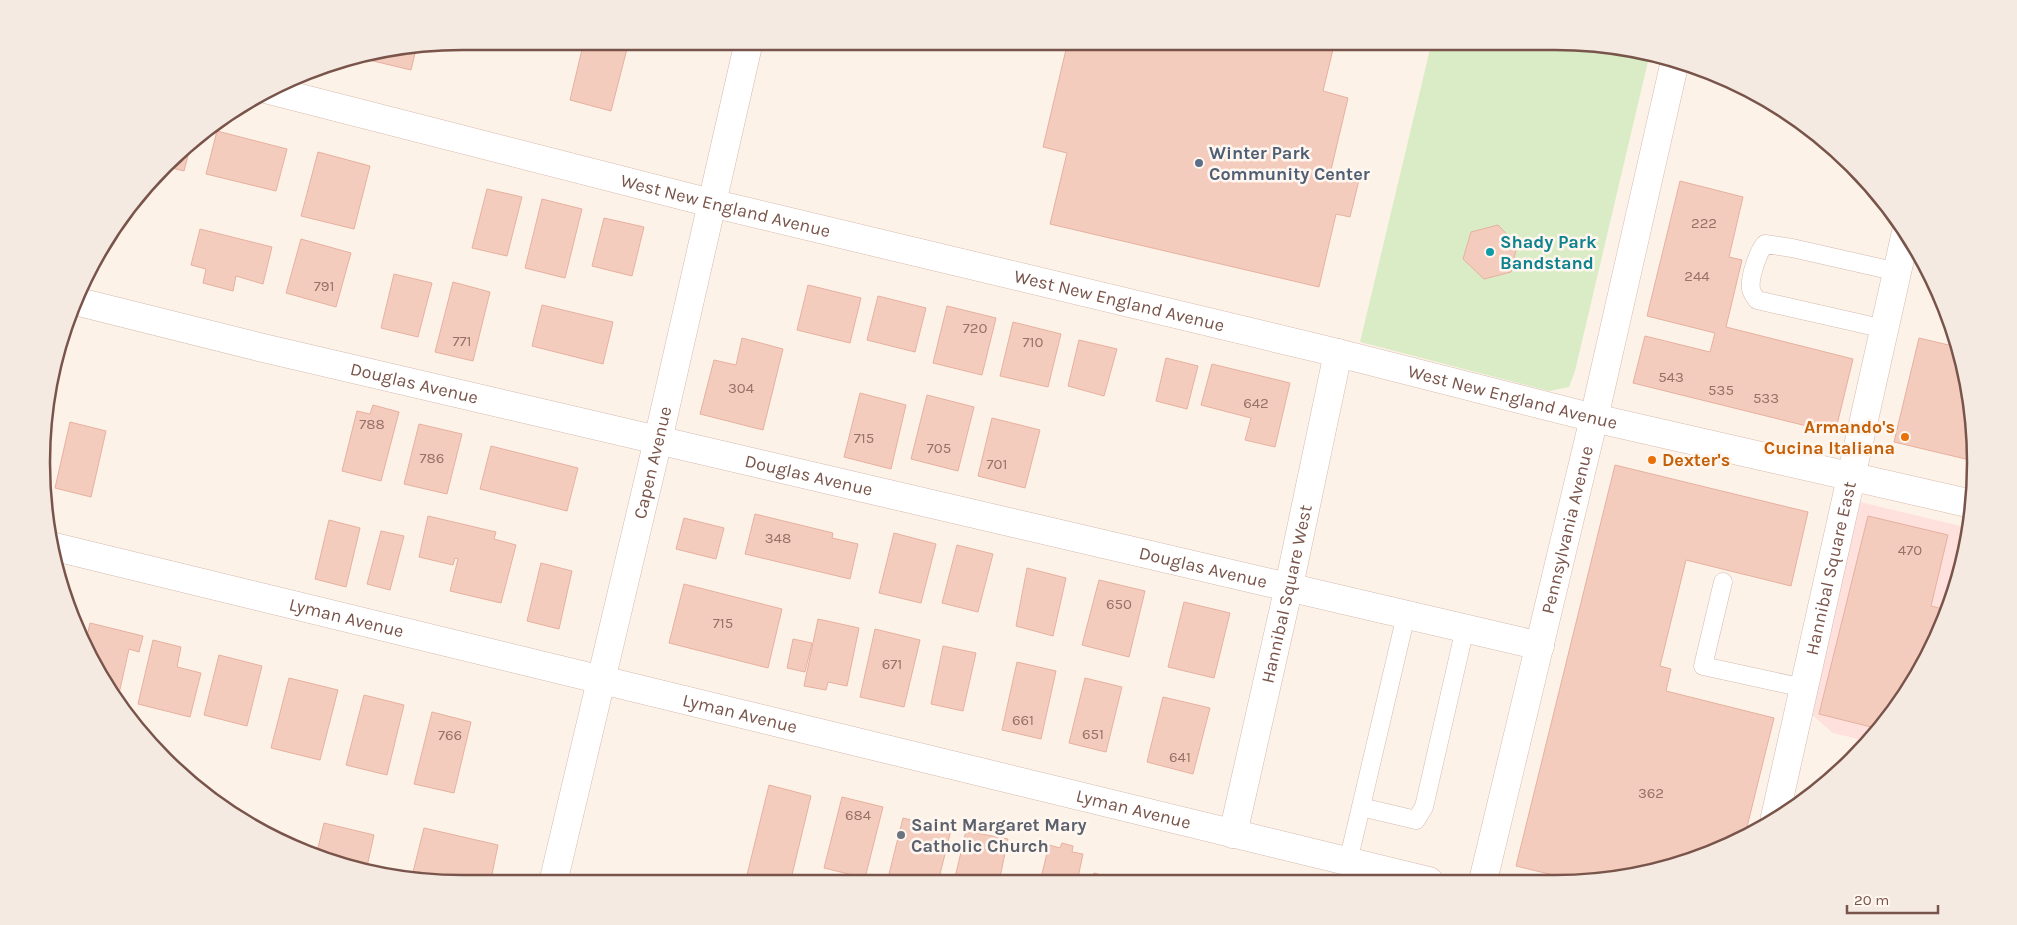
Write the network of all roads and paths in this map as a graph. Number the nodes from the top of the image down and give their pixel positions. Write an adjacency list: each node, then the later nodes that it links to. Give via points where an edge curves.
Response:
1 (747, 50): 4 (street, Capen Avenue)
2 (1673, 68): 10 (street, Pennsylvania Avenue)
3 (280, 93): 4 (street, West New England Avenue)
4 (711, 203): 9 (street, West New England Avenue); 11 (street, Capen Avenue)
5 (1904, 243): 6 (street, Hannibal Square East)
6 (1898, 272): 8 (street, Hannibal Square East); 8 (lane, via 1776,245 1765,244 1759,251 1751,289 1756,300)
7 (82, 303): 11 (street, Douglas Avenue)
8 (1885, 329): 12 (street, Hannibal Square East)
9 (1338, 353): 10 (street, West New England Avenue); 16 (street, Hannibal Square West)
10 (1594, 418): 12 (street, West New England Avenue); 19 (street, Pennsylvania Avenue)
11 (658, 440): 16 (street, Douglas Avenue); 20 (street, Capen Avenue)
12 (1852, 476): 13 (street, West New England Avenue); 21 (street, Hannibal Square East)
13 (1965, 502)
14 (59, 548): 20 (street, Lyman Avenue)
15 (1723, 582): 21 (lane, via 1704,666)
16 (1289, 586): 17 (street, Douglas Avenue); 24 (street, Hannibal Square West)
17 (1406, 615): 18 (street, Douglas Avenue); 22 (lane)
18 (1465, 628): 19 (street, Douglas Avenue); 22 (lane, via 1424,807 1416,820)
19 (1540, 646): 28 (street, Pennsylvania Avenue)
20 (601, 679): 24 (street, Lyman Avenue); 26 (street, Capen Avenue)
21 (1804, 688): 23 (street, Hannibal Square East)
22 (1361, 807): 25 (lane)
23 (1777, 810)
24 (1233, 834): 25 (street, Lyman Avenue)
25 (1348, 862): 27 (street, Lyman Avenue)
26 (555, 875)
27 (1403, 875)
28 (1484, 875)

